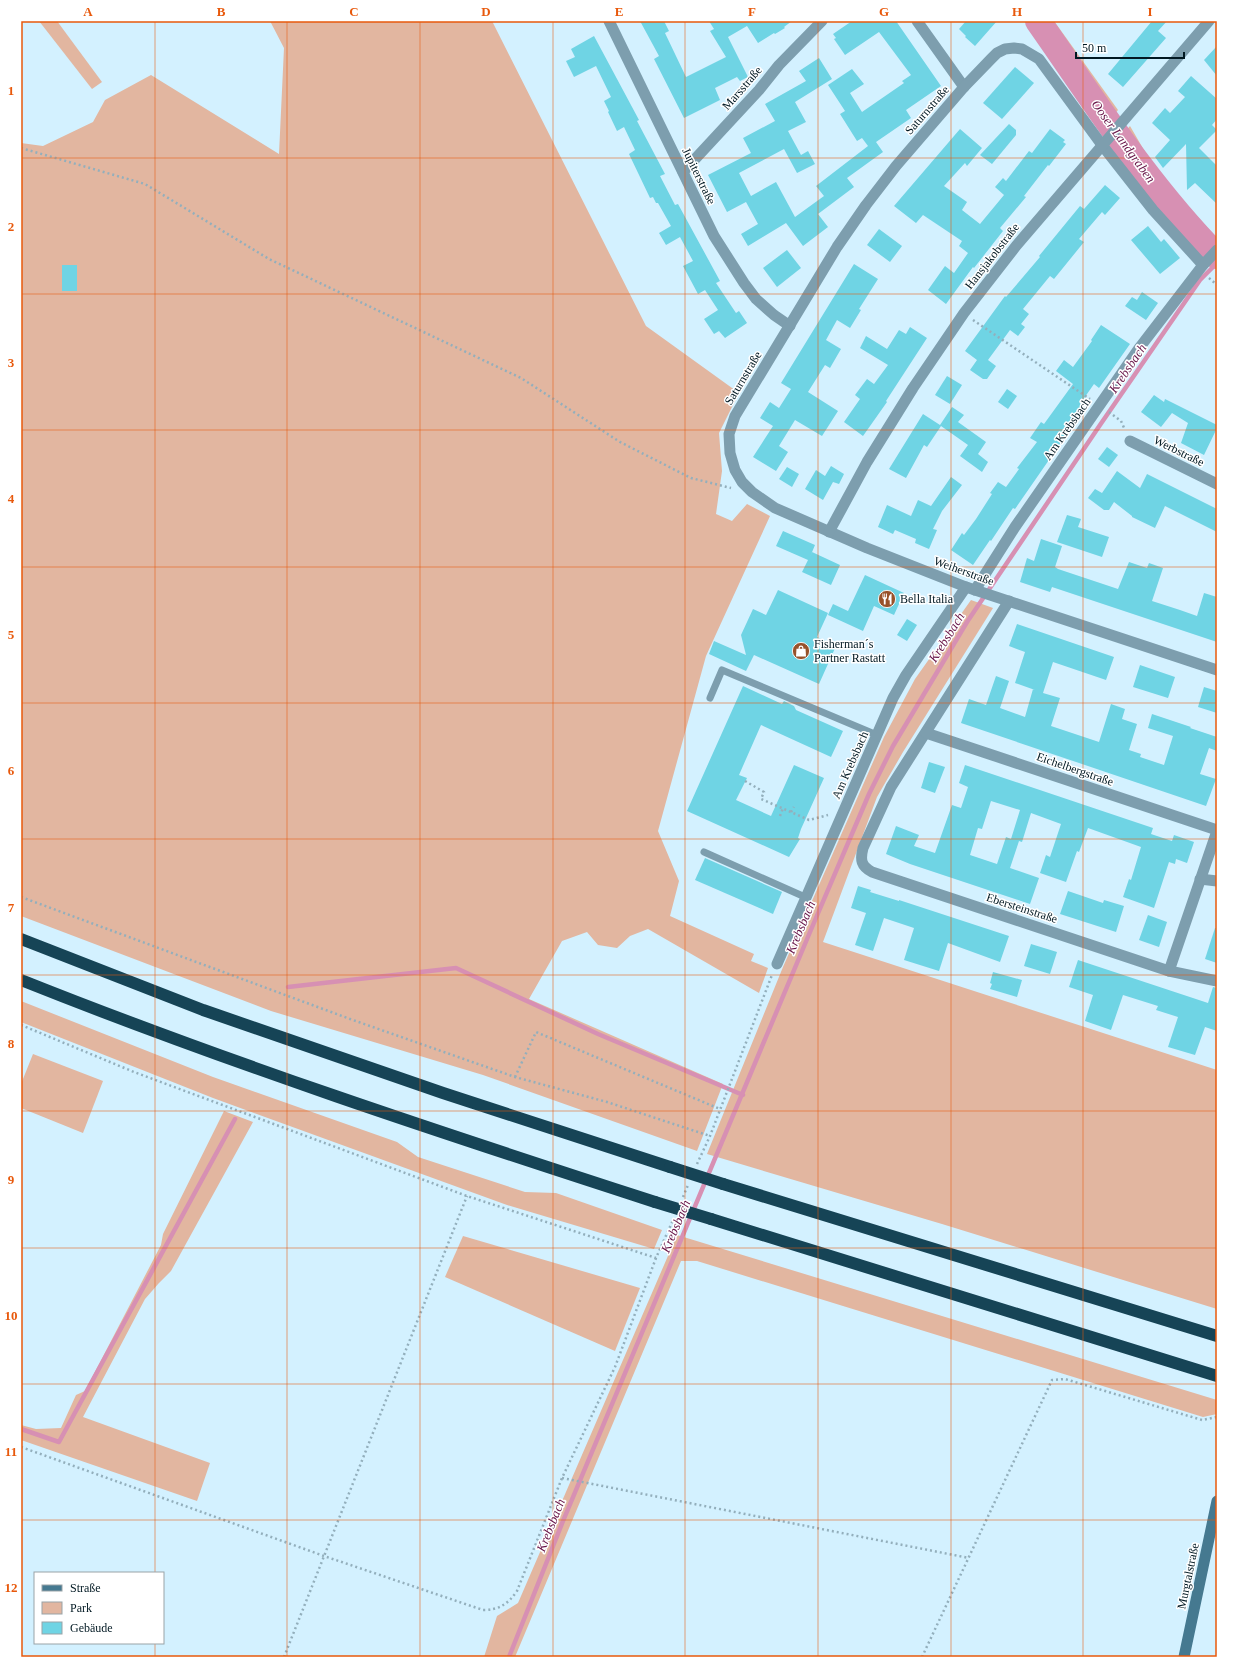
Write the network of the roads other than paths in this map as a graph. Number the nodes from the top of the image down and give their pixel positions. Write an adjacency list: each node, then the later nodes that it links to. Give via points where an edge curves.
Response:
1 (609, 21): 7 (street, Jupiterstraße)
2 (822, 21): 7 (street, Marsstraße)
3 (917, 21): 5 (street)
4 (1209, 21): 6 (street, Hansjakobstraße)
5 (964, 87): 6 (street, Saturnstraße, via 997,53 1005,49 1022,49 1039,59); 9 (street, Saturnstraße, via 866,205 837,247)
6 (1104, 143): 8 (street, Saturnstraße, via 1153,210); 13 (street, Hansjakobstraße, via 1016,246 964,313 867,462)
7 (683, 172): 9 (street, Jupiterstraße, via 714,236 744,283 764,307)
8 (1210, 257): 14 (street, Am Krebsbach, via 1140,347)
9 (790, 326): 11 (street, Saturnstraße, via 735,416 729,434)
10 (1130, 442): 12 (street, Werbstraße)
11 (730, 453): 13 (street, Weiherstraße, via 735,470 752,492 775,508)
12 (1217, 484)
13 (830, 532): 14 (street, Weiherstraße)
14 (974, 589): 15 (street, Weiherstraße); 19 (street, Am Krebsbach, via 906,675)
15 (1009, 601): 16 (street, Weiherstraße); 18 (street)
16 (1217, 670)
17 (710, 698): 19 (lane, via 722,670)
18 (926, 733): 20 (street, Eichelbergstraße); 27 (street, Ebersteinstraße, via 891,787 873,827 861,857 866,869)
19 (877, 734): 24 (street, Am Krebsbach)
20 (1217, 831): 22 (street)
21 (704, 852): 24 (lane)
22 (1200, 880): 23 (street); 27 (street)
23 (1217, 881)
24 (805, 897): 26 (street, Am Krebsbach)
25 (21, 939): 30 (highway, bridge, via 203,1010 443,1094 723,1184)
26 (777, 964)
27 (1169, 971): 29 (street, Ebersteinstraße)
28 (21, 980): 31 (highway, bridge, via 190,1046 483,1146 655,1202)
29 (1217, 981)
30 (1217, 1336)
31 (1217, 1376)
32 (1217, 1501): 33 (main road, Murgtalstraße)
33 (1184, 1657)

